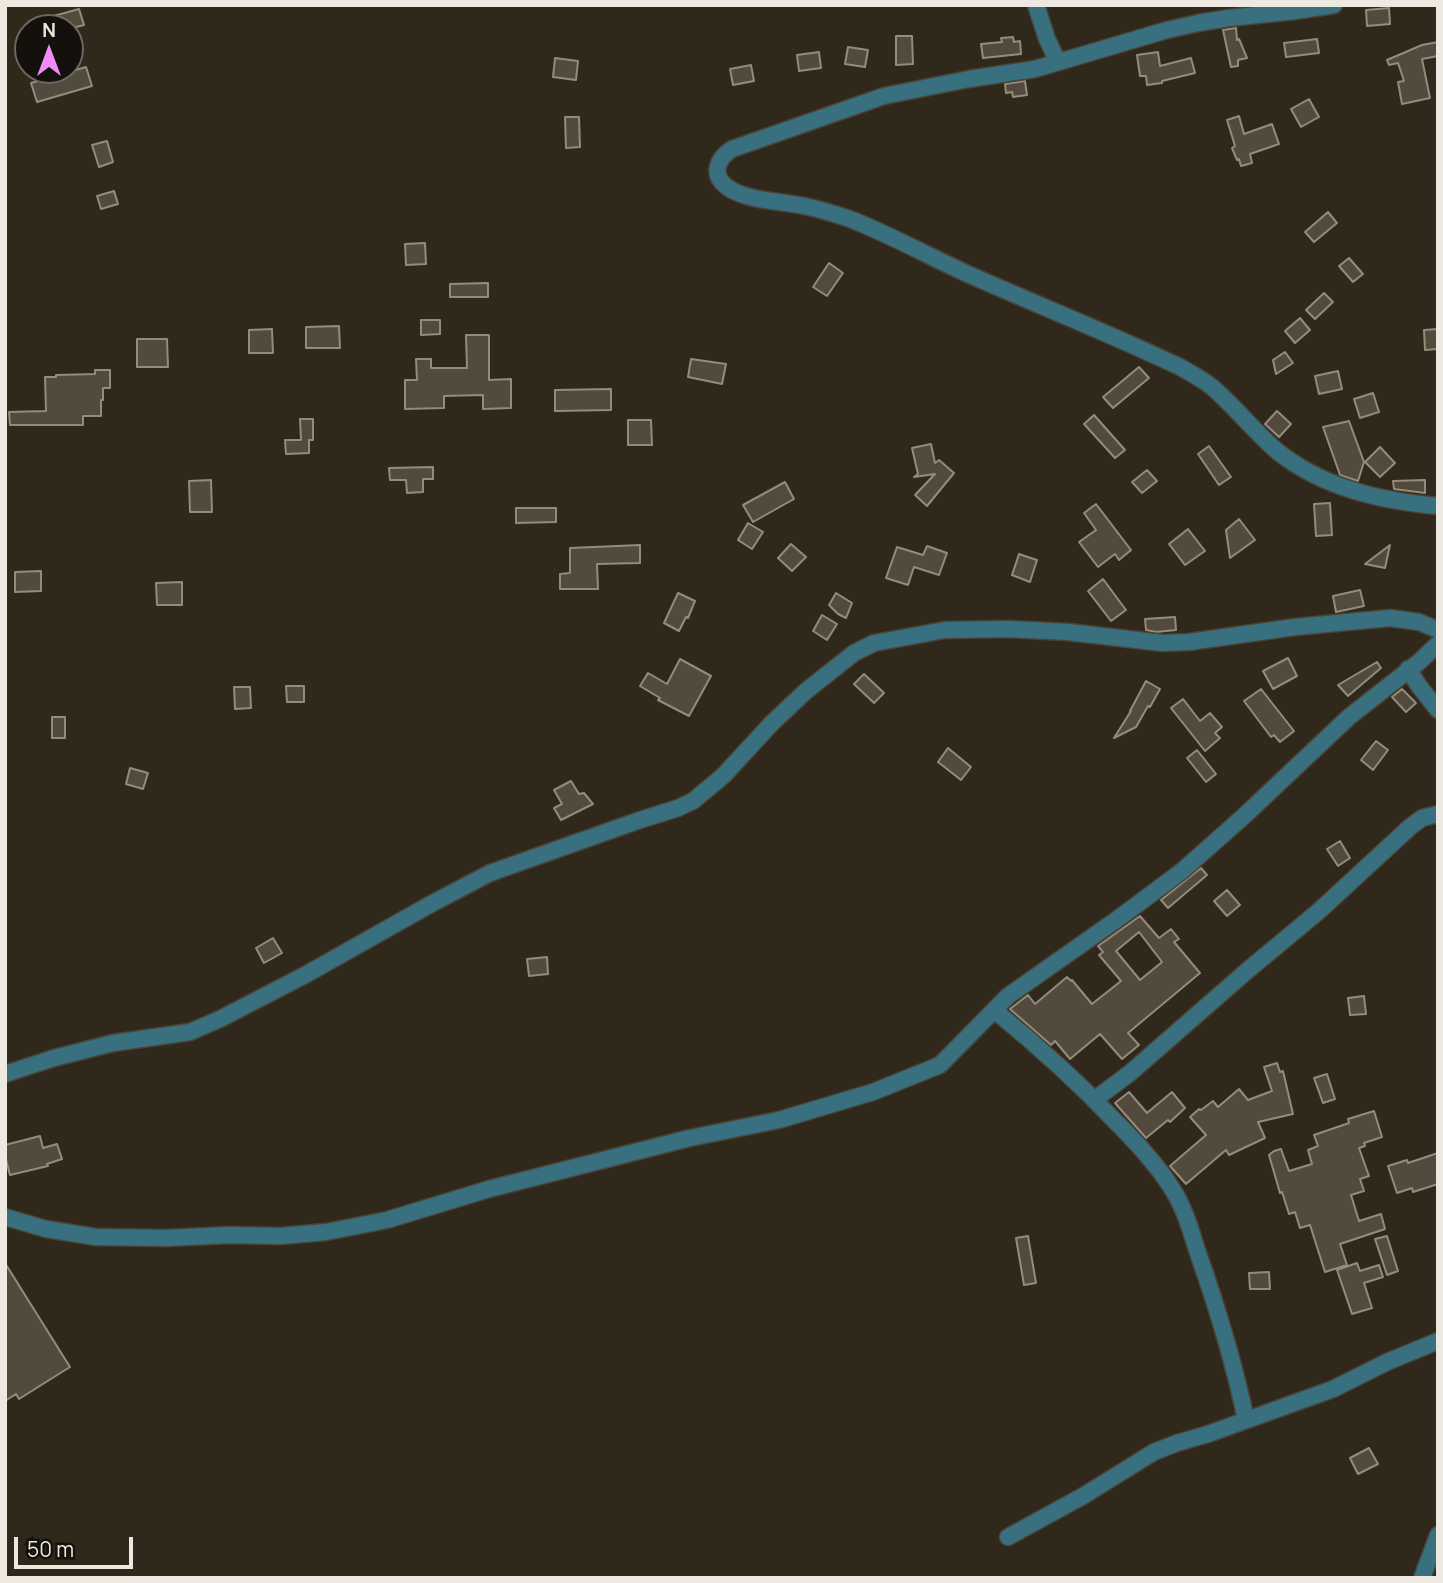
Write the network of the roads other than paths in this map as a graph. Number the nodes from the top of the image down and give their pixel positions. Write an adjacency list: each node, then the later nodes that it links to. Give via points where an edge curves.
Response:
1 (1036, 5): 4 (street)
2 (1334, 5): 3 (street, via 1295,11)
3 (1255, 10): 4 (street)
4 (1058, 62): 5 (street, via 867,100 732,149 719,160 720,181 746,195 808,206 862,224 1180,367 1209,385 1275,449 1307,472 1383,499)
5 (1438, 506)
6 (1438, 630): 12 (street, via 1390,618 1189,642 1068,632 945,629 874,643 806,691 693,801 490,873 305,975 190,1031 113,1044)
7 (1438, 644): 8 (street)
8 (1408, 669): 9 (street); 11 (street, via 1349,717 1182,871)
9 (1438, 710)
10 (1438, 814): 13 (street, via 1410,827 1320,911)
11 (994, 1010): 13 (street); 14 (street, via 940,1065 873,1093 489,1189 387,1220 280,1236 165,1238 96,1237)
12 (5, 1074)
13 (1094, 1100): 16 (street, via 1162,1173 1181,1203 1224,1330)
14 (5, 1217)
15 (1438, 1341): 16 (street, via 1333,1389)
16 (1246, 1420): 18 (street, via 1154,1452)
17 (1438, 1535): 19 (street)
18 (1008, 1537)
19 (1422, 1578)

